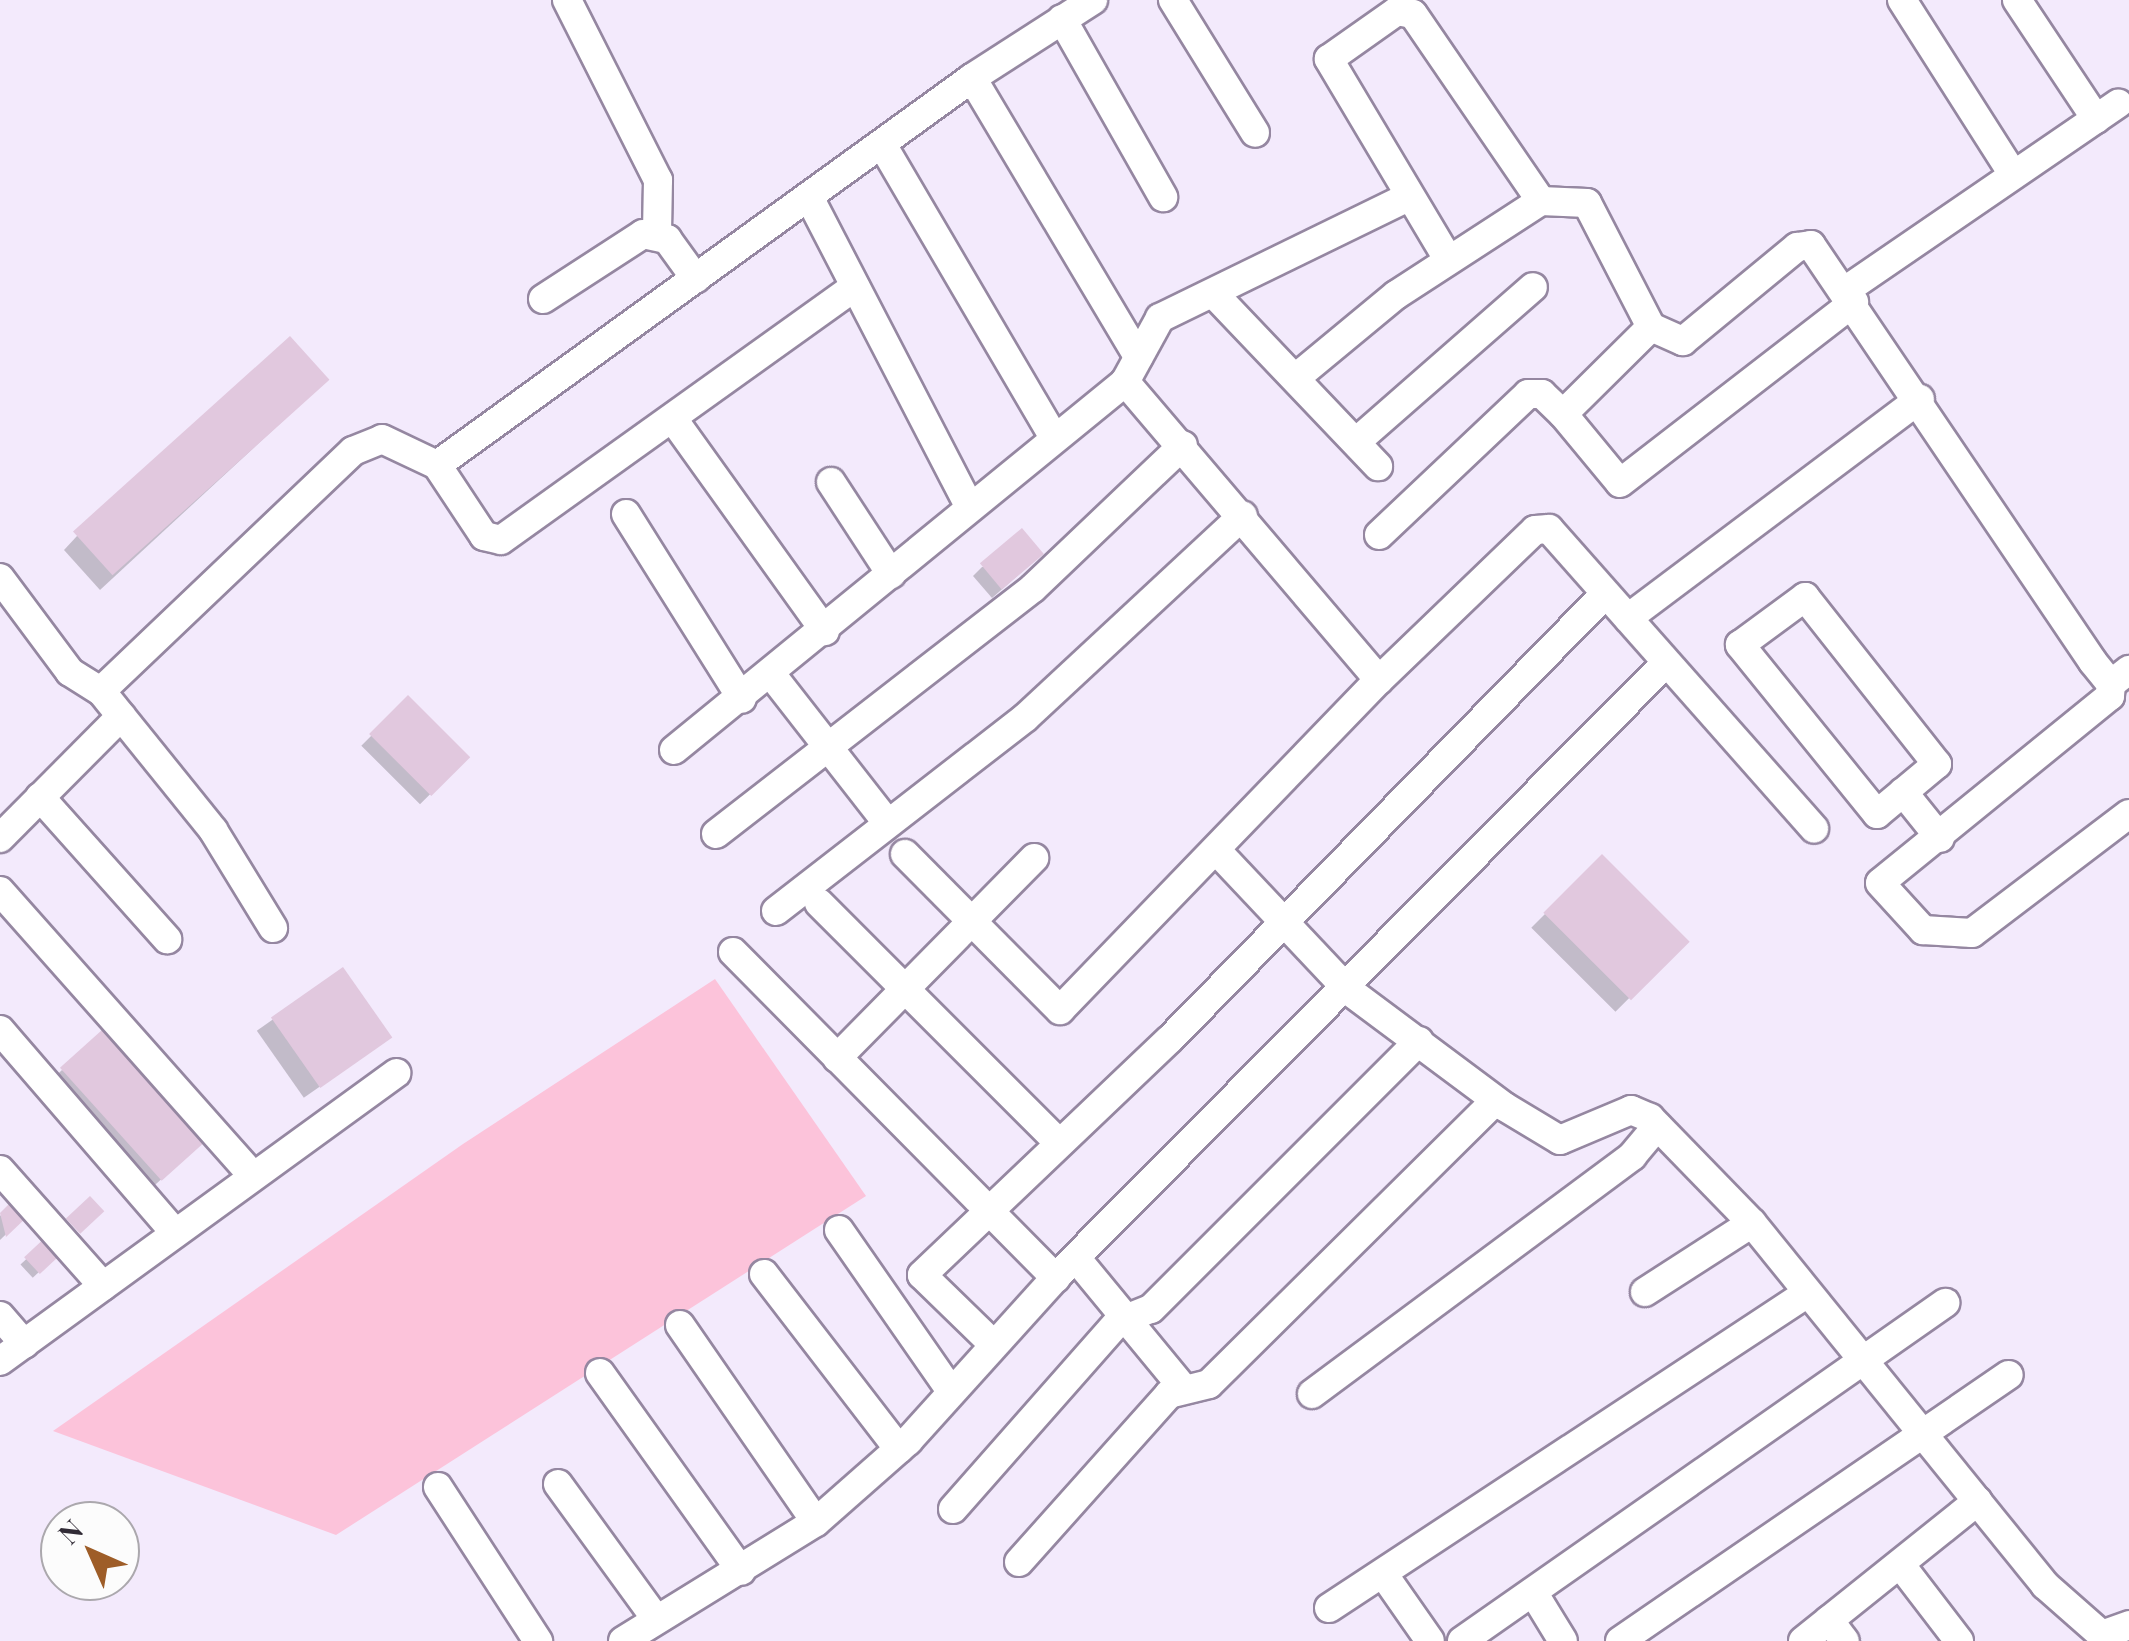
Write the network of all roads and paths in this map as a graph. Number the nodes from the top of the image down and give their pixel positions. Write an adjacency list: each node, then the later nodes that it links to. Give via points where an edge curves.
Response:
1 (567, 0): 15 (street, via 658,180)
2 (1094, 0): 6 (street)
3 (1173, 0): 8 (street)
4 (1902, 0): 10 (street)
5 (2017, 0): 10 (street, via 2107,112)
6 (1062, 19): 7 (street); 12 (street)
7 (972, 78): 9 (street); 24 (street)
8 (1255, 134)
9 (883, 146): 11 (street); 29 (street)
10 (2013, 174): 21 (street)
11 (809, 197): 17 (street); 19 (street)
12 (1163, 197)
13 (1408, 197): 14 (street, via 1328,59 1406,10); 16 (street); 20 (street)
14 (1540, 201): 16 (street); 23 (street, via 1587,204)
15 (657, 234): 17 (street); 22 (street, via 643,234)
16 (1448, 259): 25 (street)
17 (696, 279): 32 (street)
18 (1533, 286): 30 (street)
19 (856, 287): 28 (street); 35 (street)
20 (1214, 294): 24 (street, via 1160,318); 25 (street)
21 (1850, 296): 23 (street, via 1811,245 1797,247 1683,341); 26 (street); 27 (street, via 1620,483)
22 (543, 298)
23 (1651, 327): 27 (street)
24 (1132, 370): 29 (street); 31 (street)
25 (1298, 376): 30 (street)
26 (1920, 399): 42 (street); 46 (street)
27 (1562, 414): 38 (street, via 1542,394 1528,394)
28 (673, 419): 32 (street, via 500,540 484,536); 43 (street)
29 (1053, 436): 35 (street)
30 (1356, 442): 33 (street)
31 (1183, 445): 37 (street); 51 (street, via 1033,588)
32 (437, 465): 48 (street, via 382,439 353,451)
33 (1378, 466)
34 (831, 482): 39 (street)
35 (970, 507): 39 (street)
36 (626, 514): 49 (street)
37 (1243, 515): 47 (street); 56 (street, via 1026,718)
38 (1379, 535)
39 (890, 574): 43 (street)
40 (0, 578): 48 (street, via 70,672)
41 (1605, 594): 42 (street); 47 (street, via 1548,529 1535,530); 68 (street)
42 (1628, 618): 44 (street)
43 (825, 631): 45 (street)
44 (1666, 664): 57 (street); 73 (street)
45 (771, 674): 49 (street); 51 (street)
46 (2120, 677): 60 (street, via 2110,696)
47 (1379, 680): 61 (street)
48 (101, 691): 50 (street)
49 (742, 699): 52 (street)
50 (121, 716): 54 (street); 69 (street, via 213,830)
51 (828, 749): 56 (street); 58 (street)
52 (674, 750)
53 (1903, 792): 53 (street, via 1877,814 1740,645 1805,597 1936,764); 60 (street)
54 (40, 798): 59 (street); 70 (street)
55 (2129, 814): 60 (street, via 1972,934 1923,930 1880,882)
56 (886, 821): 66 (street)
57 (1814, 828)
58 (716, 834)
59 (0, 838)
60 (1940, 838)
61 (1218, 851): 67 (street, via 1060,1010); 68 (street)
62 (905, 854): 67 (street)
63 (1034, 858): 67 (street)
64 (0, 891): 82 (street)
65 (818, 903): 72 (street)
66 (776, 910)
67 (972, 921): 72 (street)
68 (1282, 923): 73 (street); 80 (street)
69 (272, 928)
70 (167, 940)
71 (733, 952): 76 (street)
72 (905, 989): 76 (street); 80 (street)
73 (1348, 990): 75 (street); 87 (street)
74 (0, 1030): 86 (street)
75 (1419, 1041): 78 (street); 95 (street, via 1151,1309)
76 (837, 1058): 83 (street)
77 (396, 1073): 82 (street)
78 (1496, 1100): 79 (street, via 1560,1140 1632,1110); 103 (street, via 1209,1384)
79 (1657, 1126): 84 (street); 105 (street, via 1632,1156)
80 (1060, 1143): 83 (street)
81 (0, 1170): 90 (street)
82 (253, 1176): 86 (street)
83 (989, 1211): 89 (street); 98 (street, via 922,1276)
84 (1752, 1222): 91 (street); 92 (street)
85 (839, 1230): 104 (street)
86 (175, 1233): 90 (street)
87 (1076, 1258): 89 (street); 95 (street)
88 (764, 1274): 107 (street)
89 (1056, 1278): 98 (street)
90 (103, 1286): 97 (street)
91 (1645, 1292)
92 (1806, 1294): 100 (street); 116 (street)
93 (1944, 1303): 100 (street)
94 (0, 1316): 97 (street)
95 (1130, 1318): 103 (street); 111 (street, via 1118,1322)
96 (680, 1325): 112 (street)
97 (24, 1344): 99 (street)
98 (993, 1344): 104 (street)
99 (0, 1361)
100 (1859, 1361): 106 (street); 117 (street)
101 (600, 1373): 115 (street)
102 (2009, 1374): 106 (street)
103 (1184, 1389): 113 (street, via 1169,1394)
104 (950, 1390): 107 (street)
105 (1312, 1394)
106 (1927, 1437): 110 (street); 127 (street)
107 (899, 1449): 112 (street)
108 (558, 1484): 119 (street)
109 (438, 1487): 122 (street)
110 (1978, 1501): 114 (street); 120 (street, via 2079,1618 2102,1634)
111 (953, 1508)
112 (816, 1522): 115 (street)
113 (1019, 1562)
114 (1900, 1564): 121 (street); 129 (street)
115 (741, 1571): 119 (street)
116 (1384, 1574): 118 (street); 124 (street)
117 (1533, 1592): 125 (street); 126 (street)
118 (1329, 1608)
119 (656, 1620): 123 (street)
120 (2129, 1625)
121 (1837, 1630): 128 (street)
122 (538, 1641)
123 (623, 1641)
124 (1430, 1641)
125 (1462, 1641)
126 (1563, 1641)
127 (1620, 1641)
128 (1803, 1641)
129 (1959, 1641)

